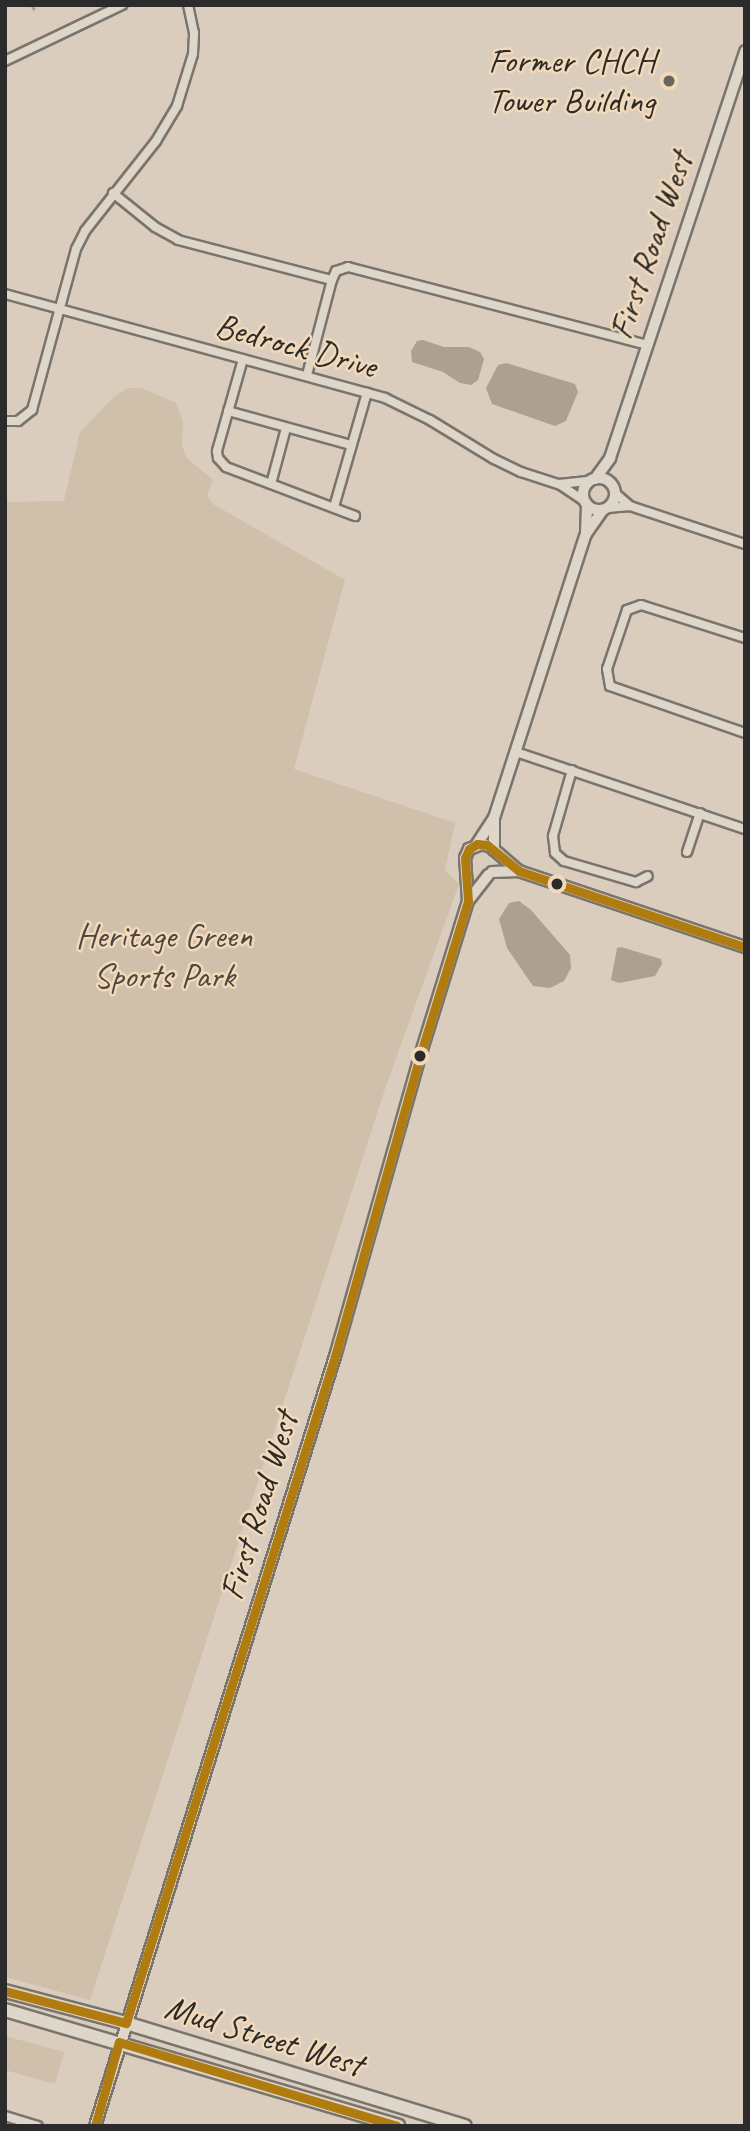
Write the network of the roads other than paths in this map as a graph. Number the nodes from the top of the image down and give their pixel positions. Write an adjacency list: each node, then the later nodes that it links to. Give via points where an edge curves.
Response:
1 (122, 5): 4 (street)
2 (188, 5): 5 (street, via 193,54 182,94 164,130)
3 (745, 51): 9 (street, First Road West)
4 (5, 61)
5 (113, 193): 6 (street, via 155,228 178,240); 8 (street, via 76,249)
6 (332, 281): 9 (street, via 336,271 356,267); 11 (street)
7 (5, 294): 8 (street, Bedrock Drive)
8 (62, 311): 10 (street, Bedrock Drive); 14 (street, via 32,411 18,421)
9 (647, 345): 17 (street, First Road West)
10 (243, 359): 11 (street, Bedrock Drive); 13 (street)
11 (307, 375): 12 (street, Bedrock Drive)
12 (368, 393): 16 (street); 20 (street, Bedrock Drive, via 430,420 521,472)
13 (228, 411): 15 (street); 19 (street, via 218,458 226,467)
14 (5, 421)
15 (286, 428): 16 (street); 19 (street)
16 (351, 445): 24 (street)
17 (610, 458): 18 (street, First Road West); 21 (street, First Road West)
18 (592, 480): 20 (street, Bedrock Drive); 21 (street); 22 (street, First Road West, via 583,490)
19 (271, 484): 24 (street)
20 (559, 484): 22 (street, Bedrock Drive)
21 (613, 488): 23 (street); 25 (street, First Road West)
22 (586, 503): 25 (street); 27 (street, First Road West)
23 (630, 506): 25 (street); 28 (street)
24 (334, 507): 26 (street)
25 (605, 509): 27 (street, First Road West)
26 (355, 516)
27 (586, 534): 31 (street, First Road West)
28 (745, 544)
29 (745, 638): 30 (street, via 641,605 627,610 607,668 610,686)
30 (745, 733)
31 (516, 752): 32 (street); 34 (street, First Road West)
32 (572, 771): 33 (street); 42 (street, via 553,836 555,853 564,861 636,881)
33 (700, 813): 35 (street); 38 (street)
34 (494, 818): 36 (street, First Road West); 37 (street, First Road West)
35 (745, 829)
36 (477, 844): 37 (street); 39 (street, via 467,853)
37 (496, 852): 40 (street); 41 (street, via 497,864)
38 (687, 852)
39 (467, 867): 41 (street, via 478,876); 43 (street, First Road West)
40 (519, 871): 41 (street); 44 (street)
41 (490, 873): 43 (street, First Road West)
42 (648, 876)
43 (468, 901): 47 (street, First Road West, via 336,1353)
44 (745, 947)
45 (5, 1991): 47 (main road, Mud Street West)
46 (5, 2010): 48 (main road, Mud Street West)
47 (126, 2023): 48 (street, First Road West); 53 (main road, Mud Street West)
48 (119, 2042): 51 (street, First Road West); 52 (main road, Mud Street West)
49 (5, 2116): 50 (street)
50 (37, 2126)
51 (95, 2126)
52 (398, 2126)
53 (464, 2126)

